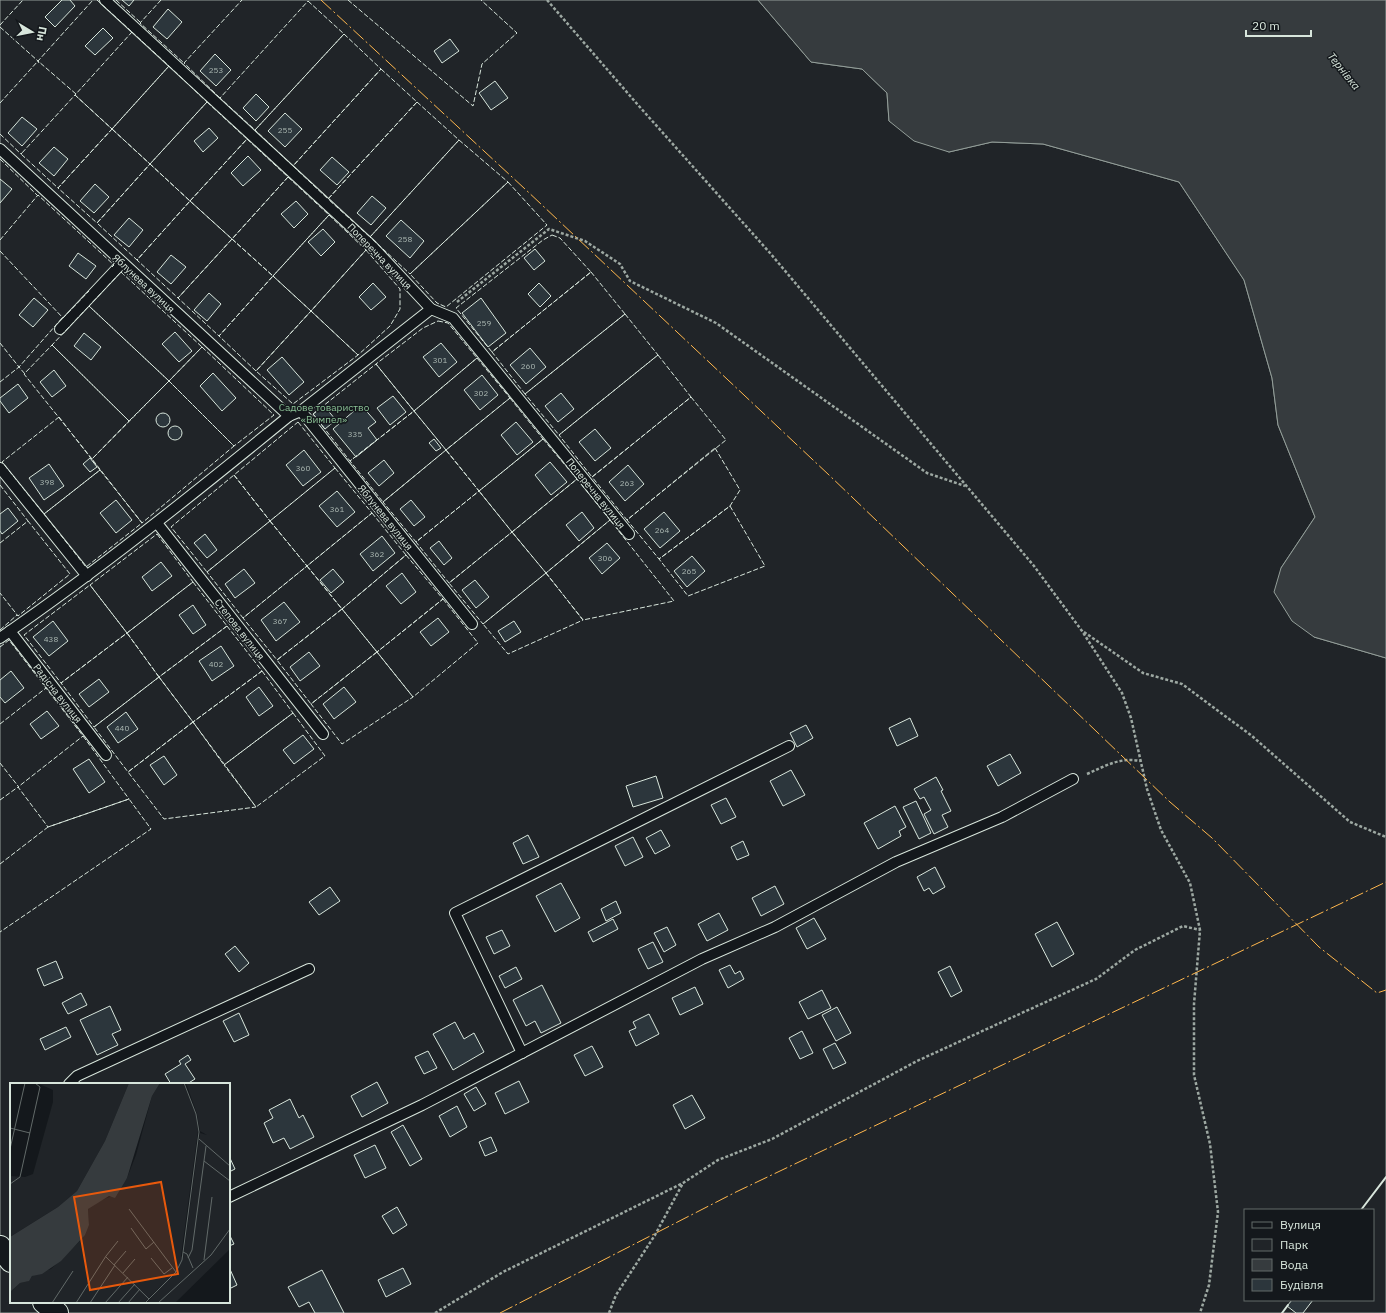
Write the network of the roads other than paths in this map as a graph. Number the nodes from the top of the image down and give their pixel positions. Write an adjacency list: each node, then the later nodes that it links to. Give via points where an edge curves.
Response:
1 (105, 0): 4 (lane, Поперечна вулиця, via 372,246)
2 (0, 149): 3 (lane, Яблунева вулиця)
3 (122, 263): 5 (lane); 7 (lane, Яблунева вулиця)
4 (431, 309): 6 (lane); 10 (lane, Поперечна вулиця, via 453,318)
5 (60, 329)
6 (301, 411): 7 (lane); 12 (lane, Яблунева вулиця)
7 (289, 416): 9 (lane)
8 (0, 468): 11 (lane)
9 (157, 523): 11 (lane); 15 (lane, Степова вулиця)
10 (629, 534)
11 (87, 576): 13 (lane)
12 (472, 624)
13 (10, 631): 14 (lane); 17 (lane, Радісна вулиця)
14 (0, 638)
15 (323, 734)
16 (789, 746): 20 (lane, via 455,913)
17 (106, 755)
18 (1073, 779): 20 (lane, via 1002,817 896,862 775,927 702,959)
19 (309, 969): 21 (lane, via 77,1076)
20 (522, 1053): 22 (lane, via 422,1105)
21 (70, 1083)
22 (230, 1197)
23 (0, 1247): 24 (street)
24 (10, 1260)
25 (45, 1303): 26 (street)
26 (57, 1313)

